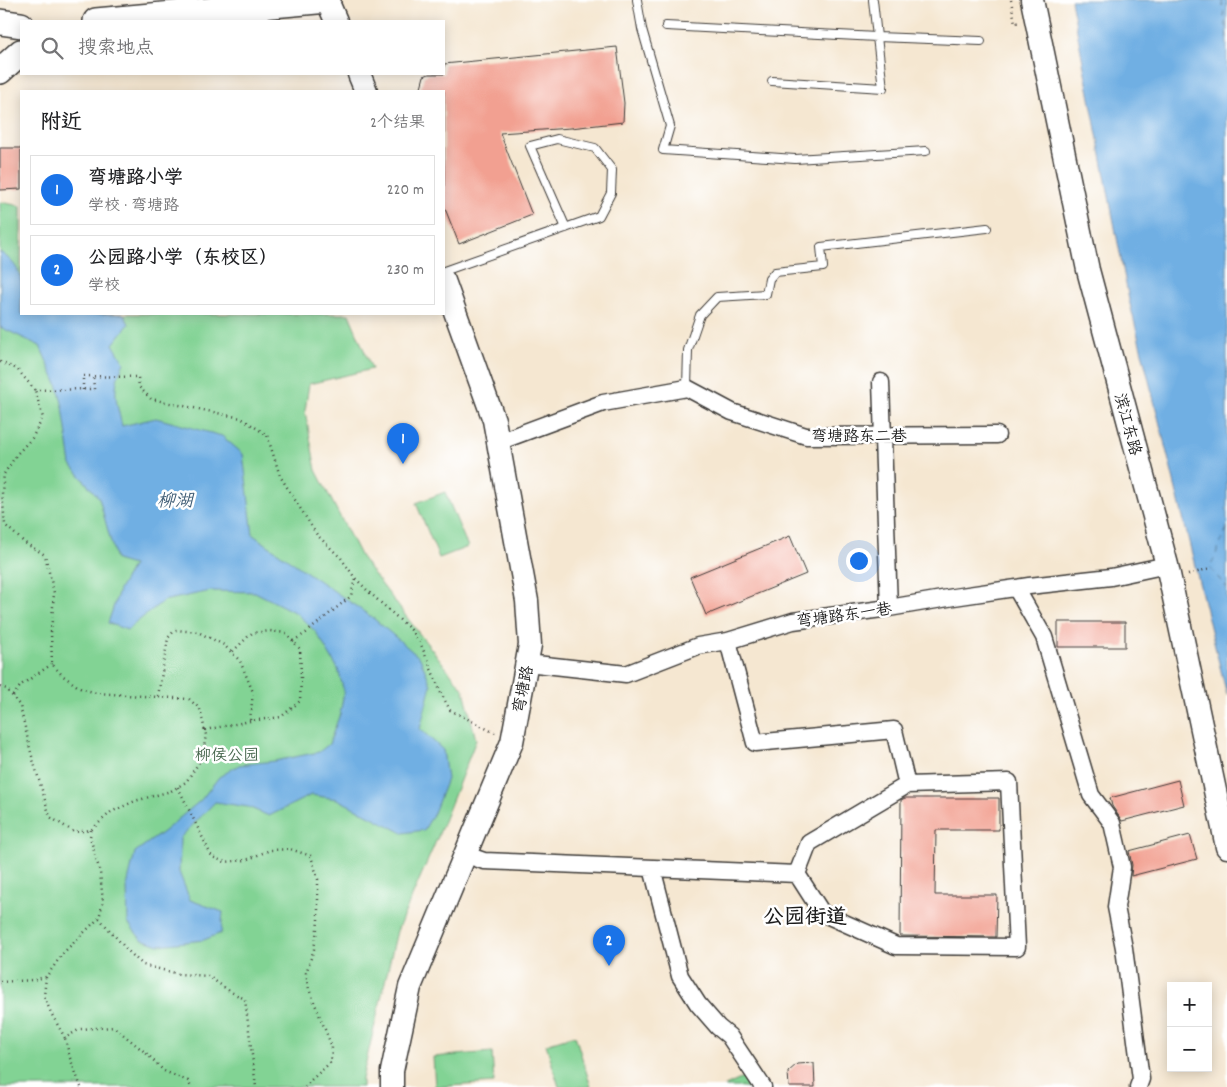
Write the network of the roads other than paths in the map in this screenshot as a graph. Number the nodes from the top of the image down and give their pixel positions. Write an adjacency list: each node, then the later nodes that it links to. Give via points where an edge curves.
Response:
1 (328, 0): 5 (main road); 6 (street)
2 (636, 0): 17 (lane, via 670,126 663,150 795,159)
3 (873, 0): 10 (lane)
4 (1032, 0): 27 (street, 滨江东路, via 1088,270)
5 (107, 20)
6 (336, 20)
7 (0, 22): 8 (main road)
8 (20, 25)
9 (666, 26): 10 (lane)
10 (876, 37): 11 (lane); 15 (lane, via 883,88)
11 (980, 41)
12 (20, 53): 13 (main road)
13 (0, 71)
14 (358, 75): 16 (street)
15 (772, 81)
16 (366, 90)
17 (926, 152)
18 (566, 228): 18 (lane, via 599,216 611,193 612,170 595,148 557,138 530,146); 20 (lane)
19 (987, 228): 23 (lane, via 821,247 822,267 775,272 769,279 766,294 717,297 700,315 688,350)
20 (445, 271)
21 (445, 284): 26 (street, 弯塘路, via 494,420)
22 (881, 382): 24 (street)
23 (687, 388): 24 (street, 弯塘路东二巷, via 732,412 806,436); 26 (street, via 603,402)
24 (883, 435): 25 (street, 弯塘路东二巷); 29 (street)
25 (997, 435)
26 (498, 442): 31 (street, 弯塘路, via 527,601 530,645)
27 (1169, 572): 28 (street, 弯塘路东一巷); 33 (street, 滨江东路)
28 (1016, 588): 29 (street, 弯塘路东一巷); 39 (street, via 1044,637 1091,794 1112,823 1122,867 1116,907 1141,1079)
29 (889, 608): 30 (street, 弯塘路东一巷, via 793,621)
30 (728, 641): 31 (street, 弯塘路东一巷, via 698,646 626,674); 32 (street, via 755,742 894,730)
31 (527, 663): 34 (street, 弯塘路, via 512,742)
32 (907, 785): 36 (street, via 809,843); 36 (street, via 1008,782 1017,947 896,946 822,913)
33 (1227, 847)
34 (464, 854): 35 (street, via 484,861); 37 (street, 弯塘路, via 410,987 392,1071)
35 (652, 868): 36 (street); 38 (street, via 680,976 698,1004 729,1036)
36 (797, 874)
37 (392, 1087)
38 (763, 1087)
39 (1138, 1087)

